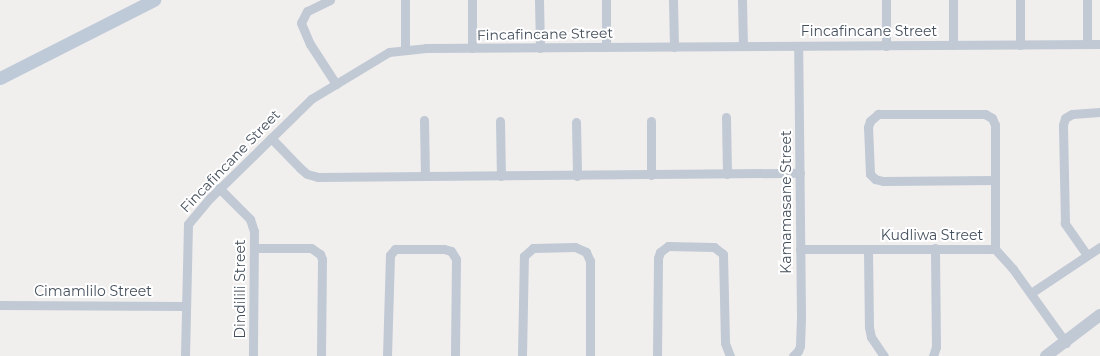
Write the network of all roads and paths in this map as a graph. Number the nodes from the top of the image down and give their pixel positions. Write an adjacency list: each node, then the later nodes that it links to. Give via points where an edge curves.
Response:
1 (154, 0): 25 (main road)
2 (330, 0): 26 (street, via 306,11 301,23 310,44)
3 (405, 0): 24 (street)
4 (472, 0): 22 (street)
5 (539, 0): 23 (street)
6 (606, 0): 20 (street)
7 (674, 0): 21 (street)
8 (742, 0): 17 (street)
9 (886, 0): 19 (street)
10 (953, 0): 15 (street)
11 (1020, 0): 16 (street)
12 (1087, 0): 13 (street)
13 (1087, 44): 14 (street, Fincafincane Street); 16 (street, Fincafincane Street)
14 (1100, 44)
15 (953, 45): 16 (street, Fincafincane Street); 19 (street, Fincafincane Street)
16 (1020, 45)
17 (743, 46): 18 (street, Fincafincane Street); 21 (street, Fincafincane Street)
18 (798, 46): 19 (street, Fincafincane Street); 34 (street, Kamamasane Street)
19 (886, 46)
20 (606, 47): 21 (street, Fincafincane Street); 23 (street, Fincafincane Street)
21 (674, 47)
22 (472, 48): 23 (street, Fincafincane Street); 24 (street, Fincafincane Street)
23 (540, 48)
24 (405, 49): 26 (street, Fincafincane Street, via 384,55)
25 (0, 78)
26 (336, 84): 33 (street, Fincafincane Street, via 311,99)
27 (1100, 112): 48 (street, via 1072,114 1065,118 1063,124 1065,223)
28 (726, 117): 36 (street)
29 (424, 120): 37 (street)
30 (500, 121): 38 (street)
31 (651, 121): 35 (street)
32 (576, 122): 39 (street)
33 (271, 138): 37 (street, via 300,168 311,175); 41 (street, Fincafincane Street)
34 (800, 173): 36 (street); 45 (street, Kamamasane Street)
35 (651, 174): 36 (street); 39 (street)
36 (727, 174)
37 (425, 176): 38 (street)
38 (501, 176): 39 (street)
39 (577, 176)
40 (995, 180): 40 (street, via 995,122 989,115 878,114 870,122 870,174 875,179); 47 (street)
41 (219, 188): 43 (street, Dindilili Street, via 251,221); 51 (street, Fincafincane Street, via 191,218 186,228)
42 (1100, 247): 48 (street)
43 (255, 248): 55 (street, Dindilili Street); 56 (street, via 311,248 320,254)
44 (935, 248): 46 (street, Kudliwa Street); 47 (street, Kudliwa Street); 65 (street, via 936,347)
45 (800, 249): 46 (street, Kudliwa Street); 63 (street, Kamamasane Street, via 800,341 798,351)
46 (868, 249): 64 (street, via 869,327 871,336)
47 (995, 249): 49 (street, Kudliwa Street)
48 (1087, 255): 49 (street)
49 (1031, 293): 53 (street, Kudliwa Street)
50 (0, 305): 51 (street, Cimamlilo Street)
51 (185, 306): 54 (street, Fincafincane Street)
52 (1100, 315): 53 (street)
53 (1066, 343): 66 (street)
54 (185, 356)
55 (253, 356)
56 (321, 356)
57 (387, 356): 58 (street, via 390,255 396,249 444,249 451,251 456,259)
58 (455, 356)
59 (522, 356): 60 (street, via 524,256 533,248 576,247 586,252 590,261)
60 (590, 356)
61 (657, 356): 62 (street, via 658,258 660,252 668,246 714,247 723,254 724,343)
62 (730, 356)
63 (793, 356)
64 (884, 356)
65 (933, 356)
66 (1046, 356)

